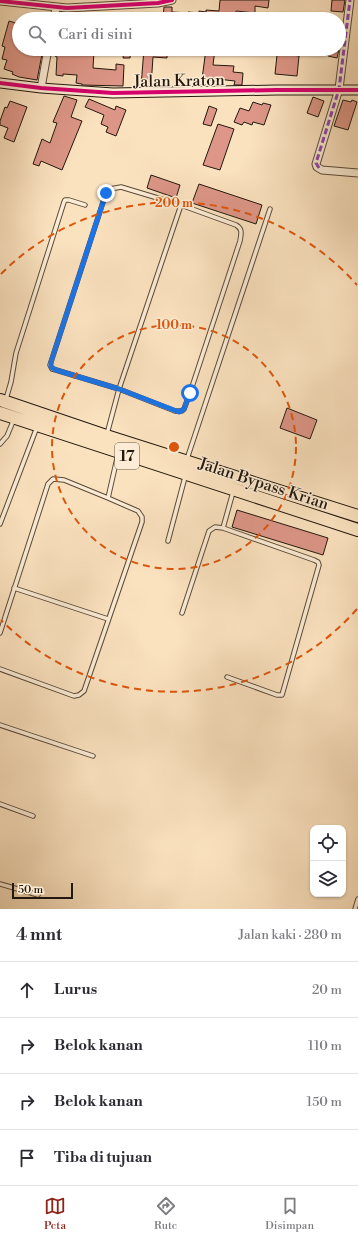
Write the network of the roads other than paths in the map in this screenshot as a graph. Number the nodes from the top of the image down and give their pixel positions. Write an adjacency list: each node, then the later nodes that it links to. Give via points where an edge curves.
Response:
1 (172, 0): 4 (street, via 158,3)
2 (350, 0): 7 (street)
3 (0, 1): 5 (street)
4 (145, 1): 5 (street, via 120,6)
5 (56, 8): 6 (street)
6 (55, 12)
7 (346, 30)
8 (47, 56): 11 (street)
9 (342, 56): 12 (street)
10 (0, 83): 11 (street, Jalan Kraton)
11 (41, 88): 12 (street, Jalan Kraton, via 135,93)
12 (338, 89): 13 (street, Jalan Kraton); 14 (street, via 316,164 322,170)
13 (358, 90)
14 (358, 173)
15 (181, 204): 18 (lane); 18 (lane, via 236,225 241,233 190,393 184,409 179,412); 18 (lane, via 121,187 110,189 106,193 50,365 52,369)
16 (85, 205): 19 (lane, via 69,200 64,202 16,354 11,382)
17 (270, 209): 26 (lane)
18 (119, 389): 23 (lane)
19 (3, 401): 23 (highway, Jalan Bypass Krian / 17)
20 (0, 413): 21 (highway, Jalan Bypass Krian / 17)
21 (14, 418): 22 (highway, Jalan Bypass Krian / 17); 24 (lane, via 7,436)
22 (38, 426): 25 (highway, Jalan Bypass Krian / 17); 31 (lane)
23 (106, 436): 26 (highway, Jalan Bypass Krian / 17)
24 (0, 444)
25 (118, 453): 27 (highway, Jalan Bypass Krian / 17); 29 (lane)
26 (187, 460): 30 (highway, Jalan Bypass Krian / 17)
27 (186, 474): 28 (highway, Jalan Bypass Krian / 17); 34 (lane)
28 (233, 489): 32 (lane); 33 (highway, Jalan Bypass Krian / 17)
29 (108, 498): 35 (lane, via 64,480 51,481 44,494); 37 (lane, via 138,511 142,522)
30 (358, 516)
31 (0, 524)
32 (223, 528): 36 (lane, via 215,527 209,531); 40 (lane, via 314,560 319,565 282,695)
33 (358, 530)
34 (168, 541)
35 (14, 588): 37 (lane); 38 (lane)
36 (182, 613)
37 (108, 619): 39 (lane, via 86,686 79,695 74,696)
38 (0, 633)
39 (0, 669)
40 (227, 677)
41 (0, 724): 42 (lane)
42 (93, 756)
43 (0, 804): 44 (lane)
44 (33, 816)
45 (0, 884): 46 (lane)
46 (38, 895)
47 (358, 899): 48 (lane)
48 (355, 909)

